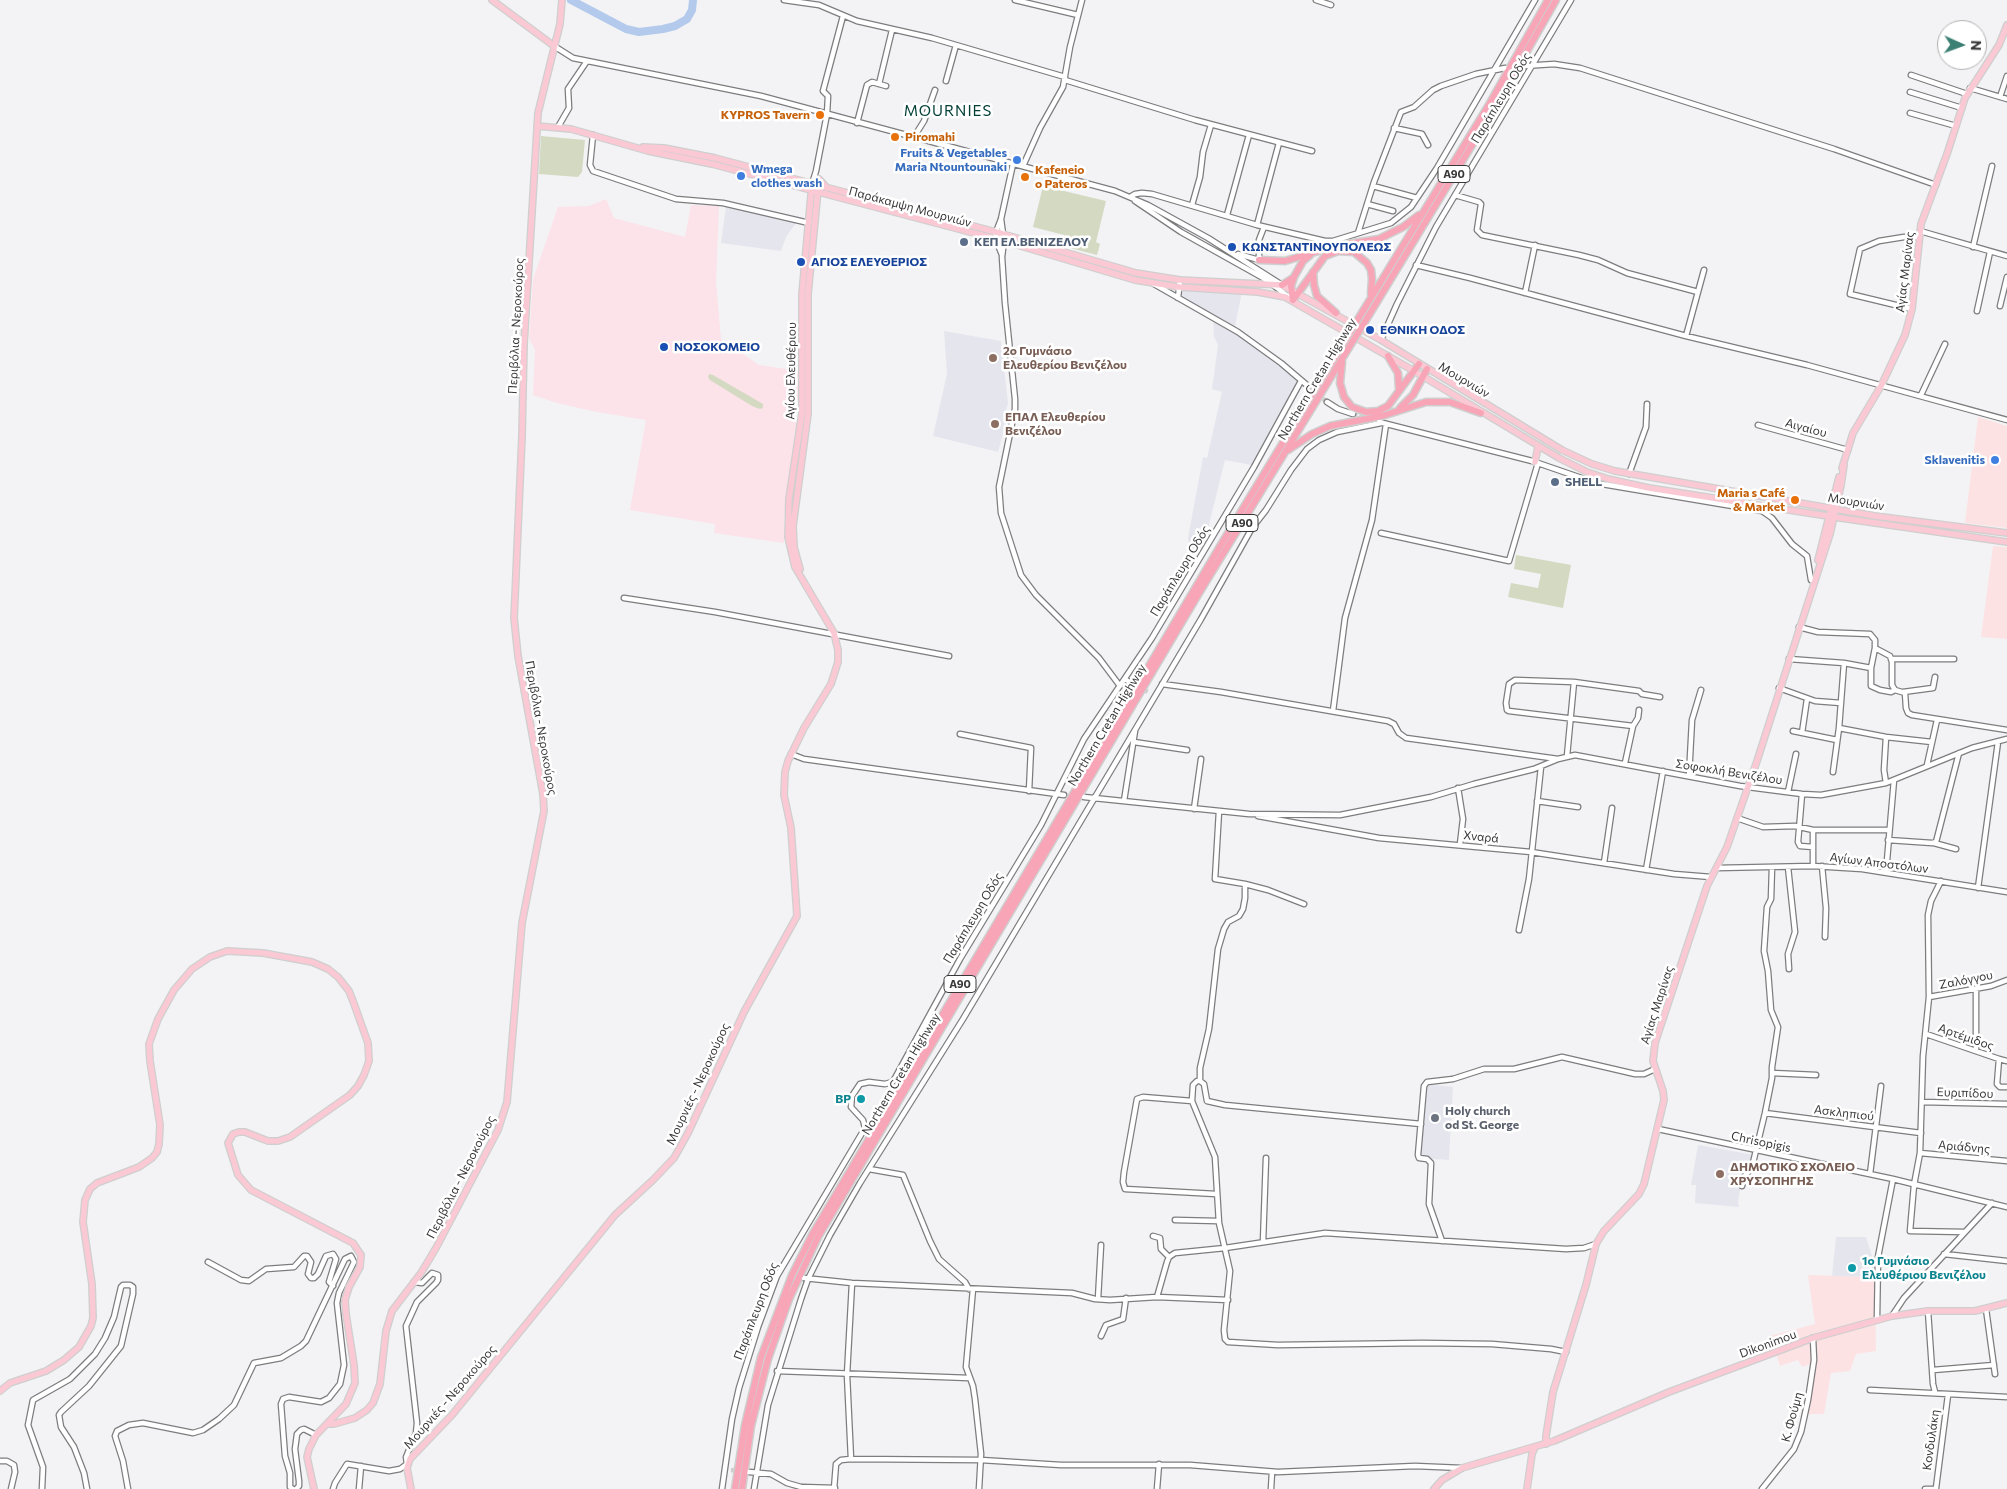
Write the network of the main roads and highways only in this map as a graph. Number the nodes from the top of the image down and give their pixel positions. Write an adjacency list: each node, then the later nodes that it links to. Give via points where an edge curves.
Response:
1 (492, 0): 6 (main road)
2 (562, 0): 6 (main road, Περιβόλια - Νεροκούρος)
3 (1548, 0): 12 (highway, Northern Cretan Highway / Α90)
4 (1556, 0): 22 (highway, Northern Cretan Highway / Α90, via 1495,107)
5 (2007, 26): 36 (main road, Αγίας Μαρίνας, via 1962,108 1919,234 1912,308 1902,343 1853,434)
6 (554, 46): 7 (main road, Περιβόλια - Νεροκούρος, via 539,102)
7 (537, 126): 9 (main road, Παράκαμψη Μουρνιών, via 558,127); 55 (main road, Περιβόλια - Νεροκούρος, via 524,344 514,618 544,811 522,923 506,1110 440,1241 389,1317 381,1379 373,1403 356,1418)
8 (819, 179): 10 (main road)
9 (815, 188): 10 (main road, Παράκαμψη Μουρνιών); 11 (main road, Αγίου Ελευθέριου); 46 (main road, Αγίου Ελευθέριου, via 808,223 802,294 802,413 787,526 789,548)
10 (828, 192): 11 (main road); 17 (main road, Παράκαμψη Μουρνιών, via 1004,234 1136,273 1180,280); 20 (main road, Παράκαμψη Μουρνιών, via 1153,284 1258,292)
11 (816, 204): 46 (main road, Αγίου Ελευθέριου, via 808,294 808,411 793,526 794,547)
12 (1424, 211): 13 (highway, via 1379,239); 19 (highway, Northern Cretan Highway / Α90)
13 (1312, 252): 14 (highway, via 1285,261); 16 (highway)
14 (1259, 260)
15 (1313, 272): 18 (highway); 19 (highway, via 1325,256 1333,252 1354,252 1370,270); 21 (highway, via 1317,296)
16 (1294, 277): 17 (highway); 18 (highway)
17 (1282, 285): 18 (main road, Μουρνιών)
18 (1294, 292): 20 (highway); 21 (main road, Μουρνιών)
19 (1371, 298): 22 (highway, Northern Cretan Highway / Α90)
20 (1293, 300): 24 (main road, Παράκαμψη Μουρνιών)
21 (1336, 313): 26 (main road, Μουρνιών)
22 (1366, 313): 23 (highway, Northern Cretan Highway / Α90, bridge)
23 (1345, 348): 25 (highway, Northern Cretan Highway / Α90); 49 (highway, Northern Cretan Highway / Α90, via 1218,548)
24 (1388, 356): 28 (main road, Παράκαμψη Μουρνιών); 30 (highway, via 1398,373)
25 (1342, 359): 30 (highway, via 1340,384 1352,407 1366,412 1378,411 1388,406); 34 (highway, Northern Cretan Highway / Α90)
26 (1419, 364): 27 (main road, Μουρνιών); 28 (highway)
27 (1427, 370): 29 (highway); 37 (main road, Μουρνιών, via 1562,450 1592,464 1629,474)
28 (1414, 371): 29 (main road, Παράκαμψη Μουρνιών); 30 (highway)
29 (1423, 377): 31 (highway, via 1409,399); 32 (main road, Παράκαμψη Μουρνιών)
30 (1398, 393)
31 (1392, 412): 32 (highway, via 1442,401); 34 (highway, via 1330,426)
32 (1481, 413): 33 (main road, Παράκαμψη Μουρνιών)
33 (1538, 447): 35 (main road); 40 (main road, Μουρνιών, via 1587,472 1626,483)
34 (1285, 452): 61 (highway, Northern Cretan Highway / Α90, via 815,1244 789,1299 766,1366 751,1426)
35 (1537, 462)
36 (1837, 495): 37 (main road, via 1830,502); 38 (main road, Αγίας Μαρίνας); 39 (main road, via 1842,506)
37 (1818, 506): 38 (main road, Μουρνιών)
38 (1834, 509): 39 (main road, Μουρνιών); 41 (main road, Αγίας Μαρίνας)
39 (1849, 511): 44 (main road, Μουρνιών)
40 (1818, 514): 41 (main road, Μουρνιών); 43 (main road)
41 (1832, 517): 42 (main road, Μουρνιών); 43 (main road, Αγίας Μαρίνας)
42 (1847, 519): 43 (main road); 45 (main road, Μουρνιών)
43 (1829, 529): 47 (main road, Αγίας Μαρίνας); 47 (main road, Αγίας Μαρίνας, via 1811,580)
44 (2007, 533)
45 (2007, 542)
46 (804, 583): 48 (main road, Αγίου Ελευθέριου, via 834,633 838,650 835,674)
47 (1809, 596): 56 (main road, Αγίας Μαρίνας, via 1737,818 1727,847 1711,877 1655,1043 1652,1055 1664,1095 1641,1189 1596,1244 1554,1392)
48 (791, 754): 59 (main road, Μουρνιές - Νεροκούρος, via 785,772 784,795 792,828 797,916 744,1012 681,1145 663,1171 615,1215 407,1464)
49 (900, 1084): 50 (highway); 52 (highway, Northern Cretan Highway / Α90)
50 (890, 1089)
51 (870, 1123): 52 (highway)
52 (871, 1134): 60 (highway, Northern Cretan Highway / Α90, via 812,1235 774,1320 751,1398)
53 (2007, 1303): 56 (main road, Dikonimou, via 1986,1309 1892,1316 1812,1338 1669,1392)
54 (0, 1391): 55 (main road, via 10,1383 59,1363 79,1348 88,1333 93,1318 93,1302 83,1222 85,1200 97,1183 139,1168 152,1158 160,1144 149,1052 158,1019 174,990 192,969 217,954 246,951 301,960 320,965 333,973 349,991 368,1043 369,1061 362,1081 330,1110 283,1140 268,1141 239,1132 228,1143 238,1175 251,1190 353,1243 361,1255 360,1267 345,1300 355,1383 346,1404)
55 (327, 1424): 58 (main road, via 316,1435 307,1457)
56 (1546, 1444): 57 (main road, Dikonimou)
57 (1535, 1447): 62 (main road, Dikonimou, via 1462,1468); 63 (main road)
58 (314, 1489)
59 (411, 1489)
60 (735, 1489)
61 (742, 1489)
62 (1434, 1489)
63 (1527, 1489)

